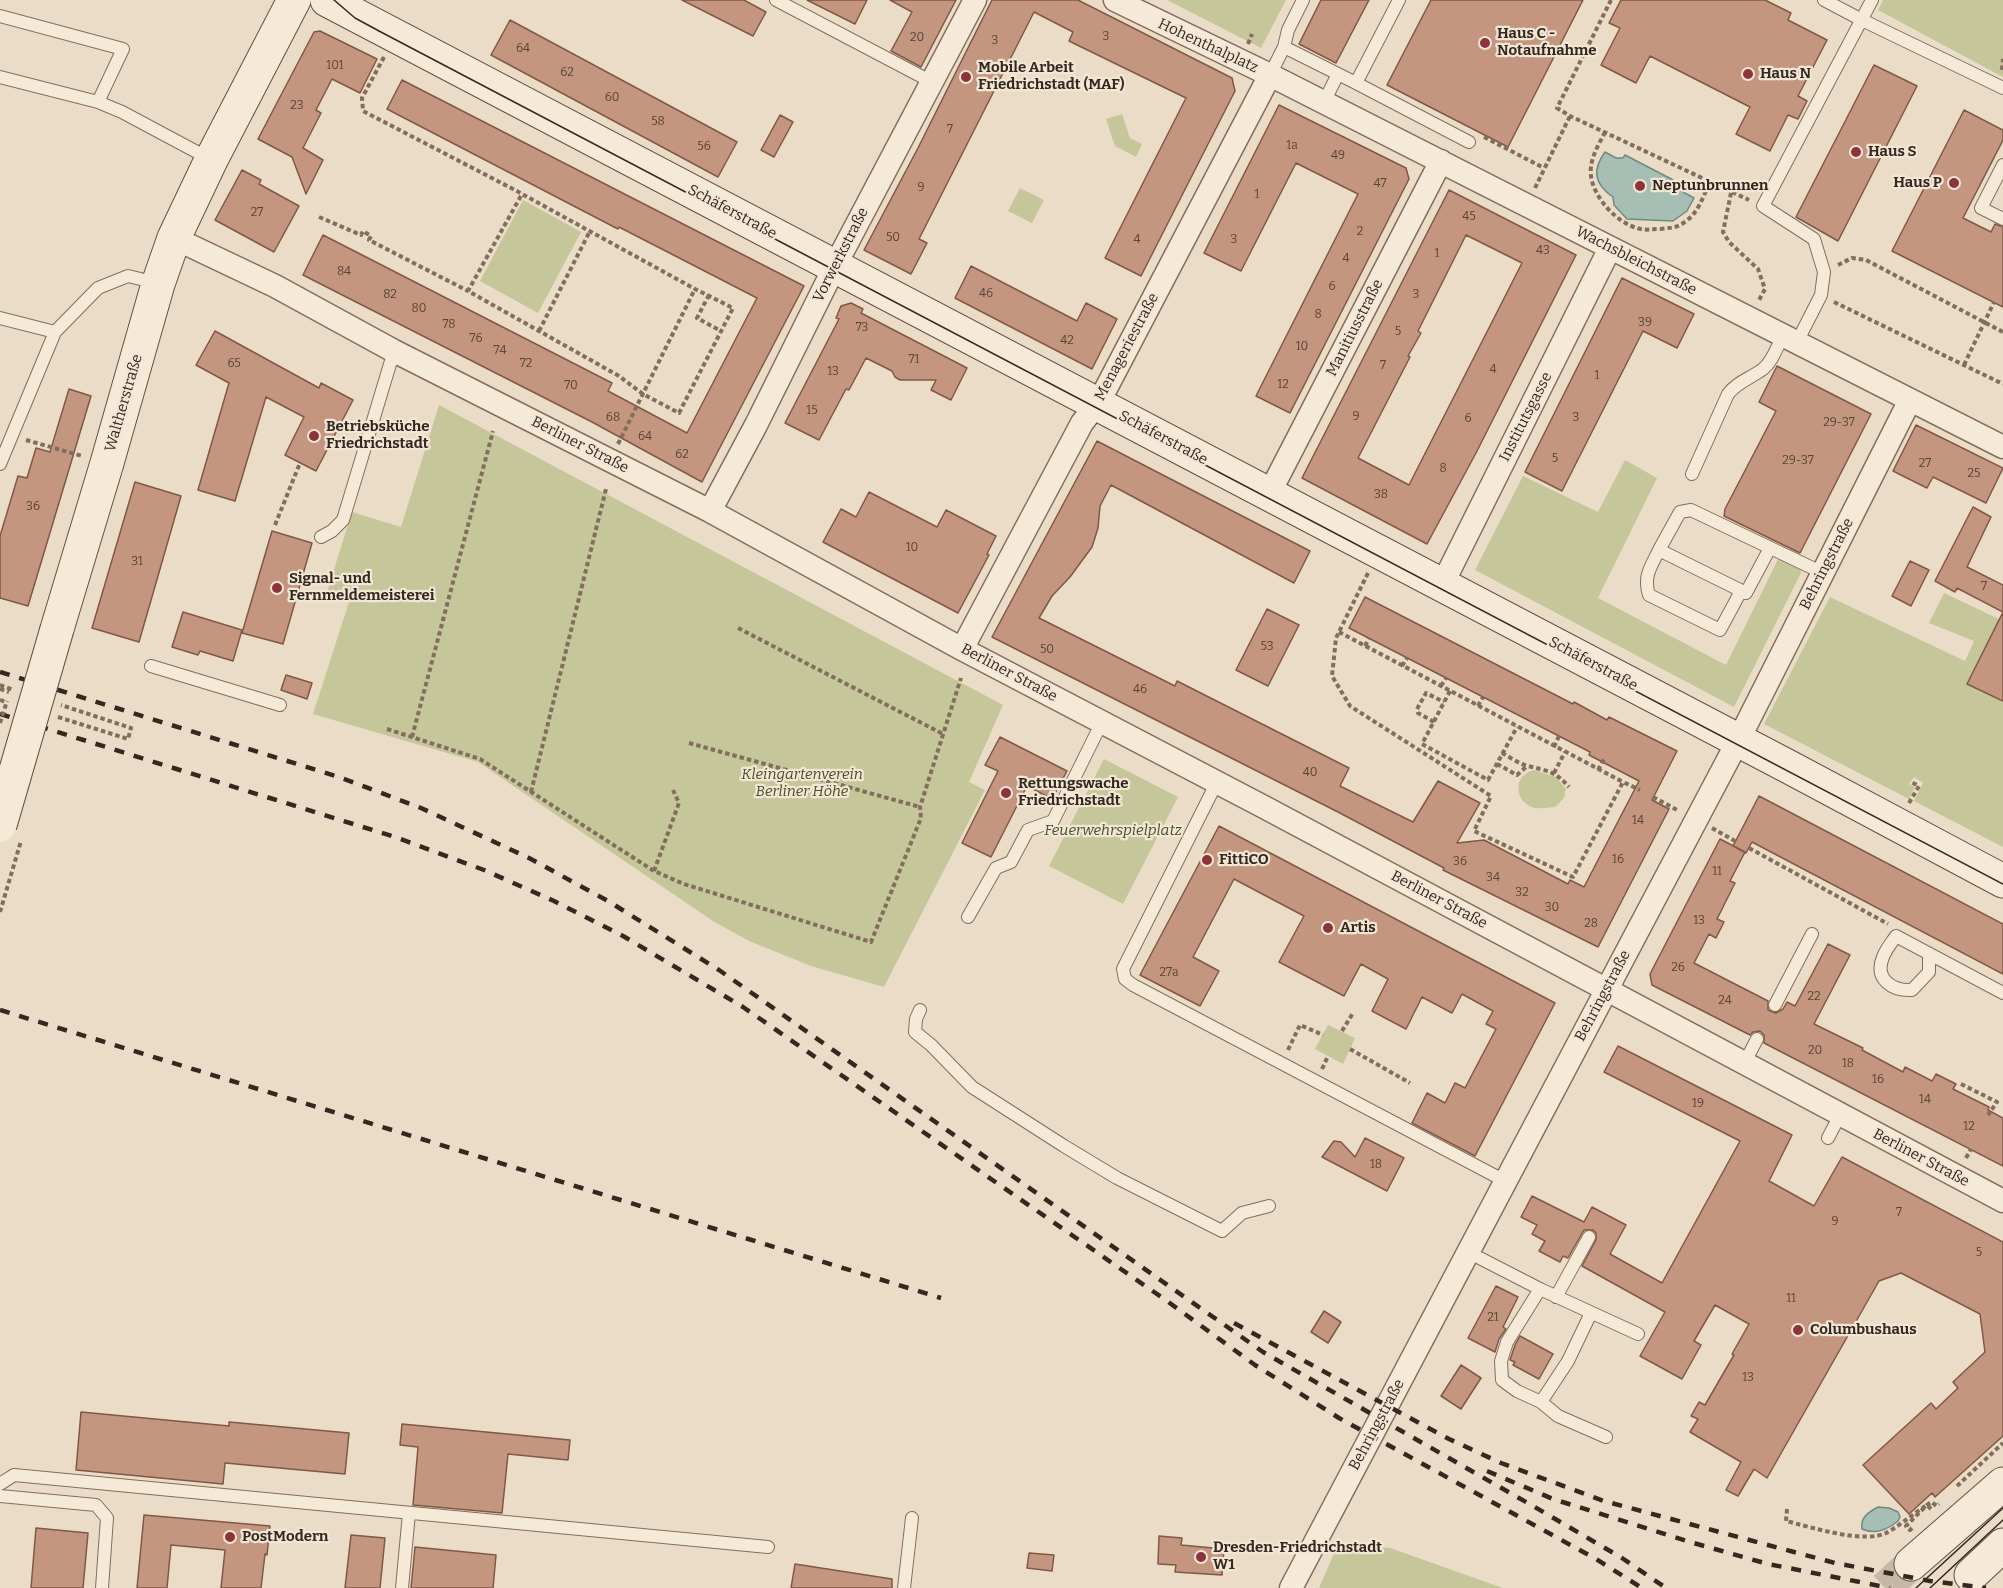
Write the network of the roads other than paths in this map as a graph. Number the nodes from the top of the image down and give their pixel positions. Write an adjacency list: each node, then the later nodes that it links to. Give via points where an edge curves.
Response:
1 (294, 0): 22 (street, Waltherstraße)
2 (327, 0): 28 (street, Schäferstraße)
3 (776, 0): 16 (lane)
4 (975, 0): 16 (street, Vorwerkstraße)
5 (1114, 0): 14 (street, Hohenthalplatz)
6 (1303, 0): 12 (lane)
7 (1399, 0): 17 (lane)
8 (1824, 0): 11 (lane)
9 (1872, 0): 11 (lane)
10 (0, 16): 19 (lane, via 123,49)
11 (1862, 20): 18 (lane); 32 (lane, via 1763,206 1814,239 1824,272 1821,295)
12 (1284, 47): 13 (lane); 14 (lane)
13 (1338, 74): 17 (lane); 20 (lane)
14 (1270, 75): 20 (street, Wachsbleichstraße); 35 (street, Menageriestraße)
15 (0, 77): 19 (lane)
16 (932, 81): 28 (street, Vorwerkstraße)
17 (1356, 83): 21 (lane)
18 (2003, 88)
19 (98, 102): 22 (lane)
20 (1324, 102): 23 (street, Wachsbleichstraße)
21 (1469, 142)
22 (212, 160): 26 (street, Waltherstraße)
23 (1441, 161): 27 (street, Wachsbleichstraße); 39 (street, Manitiusstraße)
24 (2003, 165): 25 (lane, via 1981,208)
25 (2003, 219)
26 (174, 238): 29 (street, Waltherstraße); 33 (street, Berliner Straße, via 275,286)
27 (1610, 248): 32 (street, Wachsbleichstraße); 45 (street, Institutsgasse)
28 (835, 266): 35 (street, Schäferstraße); 40 (street, Vorwerkstraße)
29 (159, 284): 31 (lane, via 128,276 98,288); 53 (street, Waltherstraße, bridge)
30 (0, 318): 31 (lane)
31 (55, 332): 37 (lane)
32 (1790, 339): 34 (street, Wachsbleichstraße); 38 (lane, via 1763,369 1728,394)
33 (394, 351): 40 (street, Berliner Straße); 41 (lane, via 343,520)
34 (1910, 400): 36 (street, Wachsbleichstraße); 44 (street, Behringstraße)
35 (1098, 404): 39 (street, Schäferstraße); 47 (street, Menageriestraße, via 1082,423)
36 (2003, 447)
37 (0, 464)
38 (1692, 474)
39 (1269, 494): 45 (street, Schäferstraße)
40 (710, 511): 47 (street, Berliner Straße)
41 (321, 537)
42 (1770, 548): 43 (lane, via 1691,510 1680,512); 44 (lane); 46 (lane, via 1746,593)
43 (1659, 550): 46 (lane); 46 (lane, via 1647,575 1648,595 1720,630)
44 (1823, 573): 51 (street, Behringstraße)
45 (1442, 585): 51 (street, Schäferstraße)
46 (1741, 591)
47 (962, 649): 50 (street, Berliner Straße)
48 (151, 666): 49 (lane)
49 (280, 705)
50 (1102, 722): 52 (street, Berliner Straße); 55 (lane, via 1053,821 1028,830 1011,862 996,868)
51 (1738, 740): 54 (street, Schäferstraße); 58 (street, Behringstraße)
52 (1217, 782): 58 (street, Berliner Straße); 66 (lane, via 1123,969 1125,979)
53 (0, 825)
54 (2001, 879)
55 (968, 917)
56 (1812, 934): 60 (lane)
57 (1929, 954): 57 (lane, via 1896,936 1882,957 1881,971 1887,984 1899,990 1912,990 1929,972); 59 (lane)
58 (1606, 990): 63 (street, Berliner Straße); 66 (street, Behringstraße)
59 (2003, 993)
60 (1775, 1005)
61 (920, 1010): 68 (lane, via 915,1032 972,1087 1117,1178 1222,1231 1242,1213)
62 (1757, 1039): 63 (lane)
63 (1744, 1064): 64 (street, Berliner Straße)
64 (1840, 1115): 65 (lane); 67 (street, Berliner Straße)
65 (1828, 1138)
66 (1505, 1181): 70 (street, Behringstraße)
67 (2003, 1201)
68 (1269, 1206)
69 (1589, 1237): 72 (lane)
70 (1468, 1252): 71 (lane); 89 (street, Behringstraße)
71 (1540, 1289): 72 (lane); 75 (lane, via 1507,1342 1501,1361 1502,1380)
72 (1556, 1297): 73 (lane)
73 (1591, 1313): 74 (lane); 75 (lane, via 1568,1361)
74 (1638, 1334)
75 (1541, 1402): 76 (lane, via 1558,1416)
76 (1606, 1437)
77 (0, 1484): 80 (lane, via 14,1475)
78 (2003, 1484): 84 (street)
79 (0, 1496): 86 (lane, via 96,1505 107,1518)
80 (409, 1513): 83 (lane); 87 (lane)
81 (912, 1518): 88 (lane)
82 (2003, 1545): 85 (street)
83 (768, 1548)
84 (1911, 1564)
85 (1971, 1575)
86 (102, 1588)
87 (402, 1588)
88 (904, 1588)
89 (1291, 1588)

